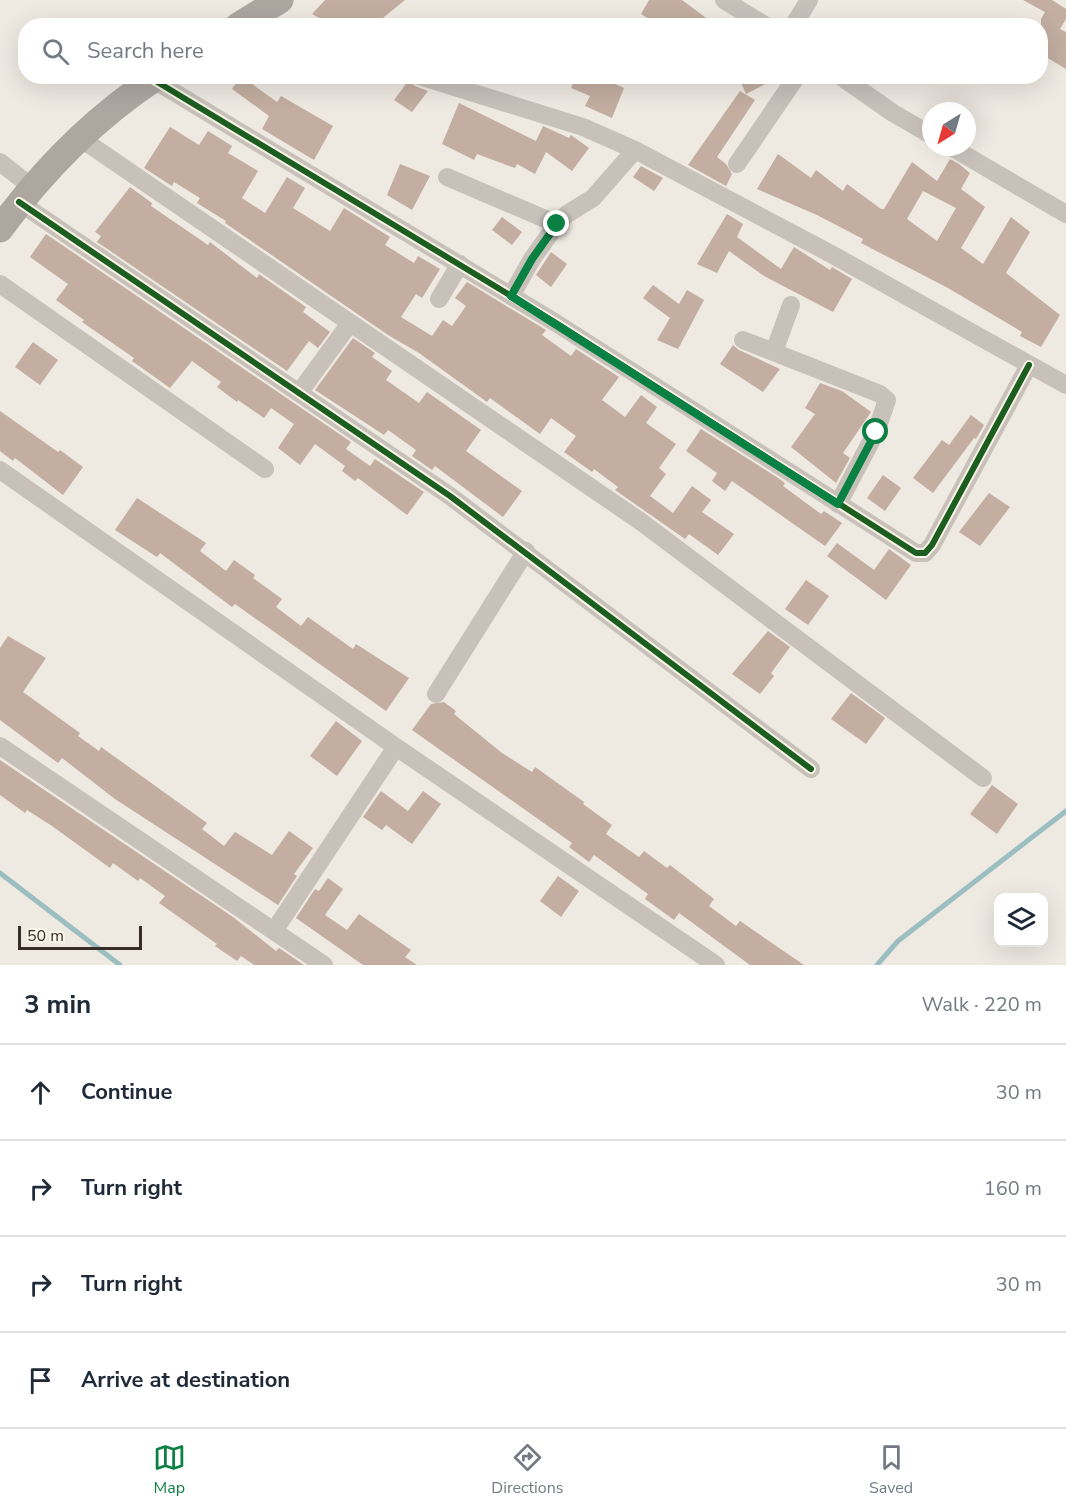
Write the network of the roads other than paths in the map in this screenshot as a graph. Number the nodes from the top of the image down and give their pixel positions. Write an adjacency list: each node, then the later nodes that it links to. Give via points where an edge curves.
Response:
1 (280, 0): 4 (highway)
2 (724, 0): 5 (street)
3 (809, 0): 6 (street)
4 (259, 18)
5 (753, 18)
6 (798, 18)
7 (148, 84): 13 (highway)
8 (166, 84): 23 (street)
9 (445, 84): 14 (street, via 583,127)
10 (792, 84): 17 (street)
11 (851, 84): 12 (street)
12 (922, 130)
13 (80, 138): 19 (highway); 28 (street)
14 (635, 150): 21 (street, via 593,198); 31 (street)
15 (966, 156): 20 (street)
16 (0, 162): 19 (street)
17 (737, 164)
18 (447, 177): 21 (street)
19 (26, 194): 22 (highway); 33 (street)
20 (1066, 214)
21 (557, 224): 25 (street)
22 (0, 229)
23 (460, 264): 25 (street); 26 (street)
24 (0, 284): 34 (street)
25 (511, 296): 36 (street)
26 (439, 299)
27 (791, 305): 30 (street)
28 (350, 323): 33 (street); 42 (street, via 640,521)
29 (742, 340): 30 (street)
30 (774, 352): 36 (street, via 887,400 876,432)
31 (1029, 365): 32 (street); 36 (street, via 926,553 916,553)
32 (1066, 385)
33 (299, 393): 37 (street)
34 (265, 469)
35 (0, 470): 40 (street)
36 (838, 504)
37 (526, 551): 38 (street); 41 (street)
38 (436, 694)
39 (0, 746): 43 (street)
40 (396, 747): 43 (street); 45 (street)
41 (811, 769)
42 (983, 778)
43 (274, 931): 44 (street)
44 (324, 965)
45 (716, 965)

